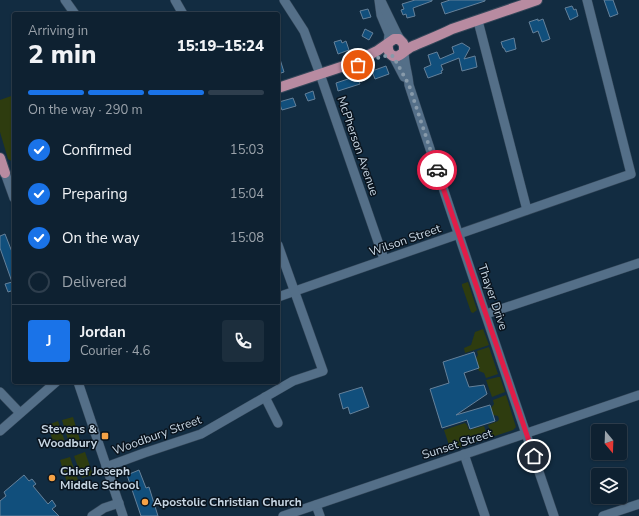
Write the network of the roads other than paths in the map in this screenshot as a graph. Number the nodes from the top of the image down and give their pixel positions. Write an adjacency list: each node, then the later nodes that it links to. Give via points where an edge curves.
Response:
1 (65, 0): 7 (street)
2 (175, 0): 8 (street)
3 (284, 0): 16 (street, McPherson Avenue, via 304,31)
4 (380, 0): 11 (street); 12 (street, via 381,15 389,34)
5 (537, 0): 9 (main road)
6 (587, 0): 22 (street, Wilson Street, via 631,174)
7 (74, 12)
8 (182, 12)
9 (478, 21): 10 (main road); 22 (street)
10 (452, 29): 11 (main road); 13 (main road)
11 (401, 41): 12 (main road, via 394,39); 13 (main road)
12 (388, 44): 14 (main road, via 388,51); 15 (main road)
13 (404, 52): 14 (main road); 17 (street, Thayer Drive)
14 (393, 56): 15 (main road, via 385,55 370,62); 17 (street, Thayer Drive)
15 (350, 64): 16 (main road)
16 (320, 74): 18 (main road); 25 (street, McPherson Avenue)
17 (409, 85): 23 (street, Thayer Drive)
18 (280, 87)
19 (0, 158): 20 (main road)
20 (6, 173): 21 (street)
21 (12, 192)
22 (527, 210): 23 (street, Wilson Street)
23 (458, 234): 25 (street, Wilson Street); 29 (street, Thayer Drive)
24 (280, 251): 27 (street)
25 (384, 259): 27 (street, Wilson Street)
26 (639, 262): 29 (street)
27 (294, 292): 28 (street, Wilson Street); 34 (street, Woodbury Street, via 323,371 293,381)
28 (280, 296)
29 (486, 314): 38 (street, Thayer Drive)
30 (54, 384): 35 (street)
31 (79, 384): 40 (street)
32 (0, 392): 35 (street)
33 (639, 395): 38 (street, Sunset Street)
34 (265, 397): 36 (street); 40 (street, Woodbury Street, via 201,434)
35 (20, 413): 37 (street)
36 (278, 423)
37 (0, 431)
38 (526, 434): 39 (street, Sunset Street); 49 (street, Thayer Drive)
39 (464, 454): 43 (street, Sunset Street); 48 (street)
40 (106, 467): 41 (street)
41 (119, 503): 44 (street, via 104,508); 45 (street)
42 (639, 504): 50 (street)
43 (316, 505): 46 (street, Sunset Street); 47 (street)
44 (92, 516)
45 (123, 516)
46 (282, 516)
47 (320, 516)
48 (485, 516)
49 (554, 516)
50 (603, 516)

